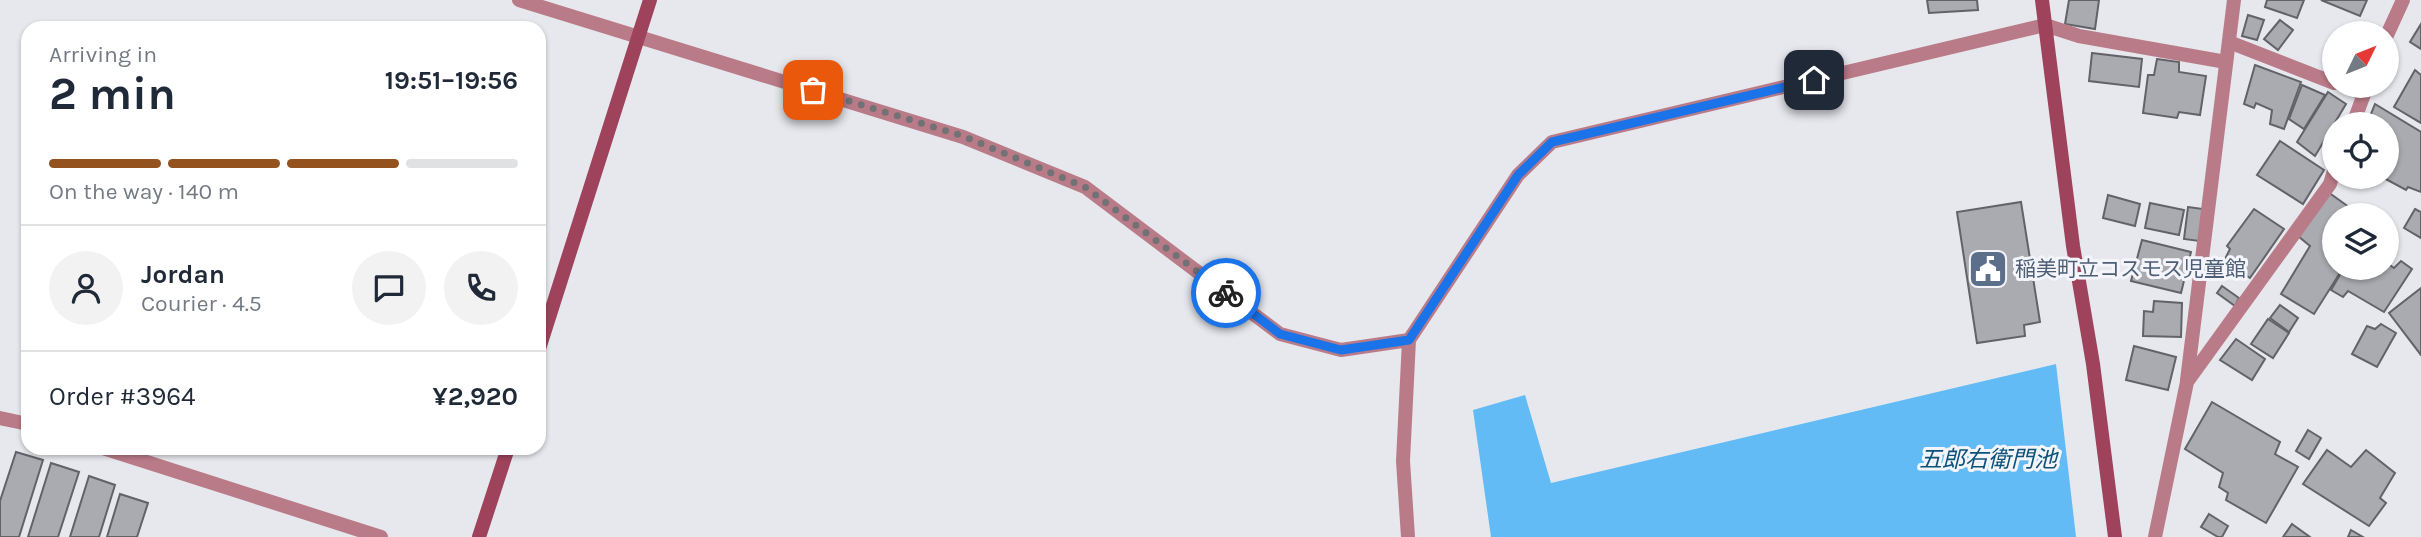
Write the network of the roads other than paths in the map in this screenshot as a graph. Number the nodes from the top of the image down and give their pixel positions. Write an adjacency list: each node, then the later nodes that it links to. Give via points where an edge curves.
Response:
1 (519, 0): 8 (street)
2 (650, 0): 8 (street)
3 (2042, 0): 7 (street)
4 (2234, 0): 9 (street)
5 (2403, 0): 6 (street)
6 (2394, 21)
7 (2045, 25): 10 (street, via 2080,36); 14 (street, via 1552,142 1518,175); 23 (street)
8 (638, 36): 13 (street); 14 (street, via 963,136 1085,187 1280,334 1341,350)
9 (2229, 42): 10 (street); 11 (street)
10 (2226, 61): 15 (street)
11 (2322, 78)
12 (2326, 189): 15 (street)
13 (546, 327)
14 (1409, 340): 22 (street, via 1403,461)
15 (2187, 382): 24 (street)
16 (0, 418): 17 (street)
17 (21, 422)
18 (125, 455): 20 (street)
19 (506, 455): 21 (street)
20 (381, 537)
21 (479, 537)
22 (1408, 537)
23 (2115, 537)
24 (2155, 537)

